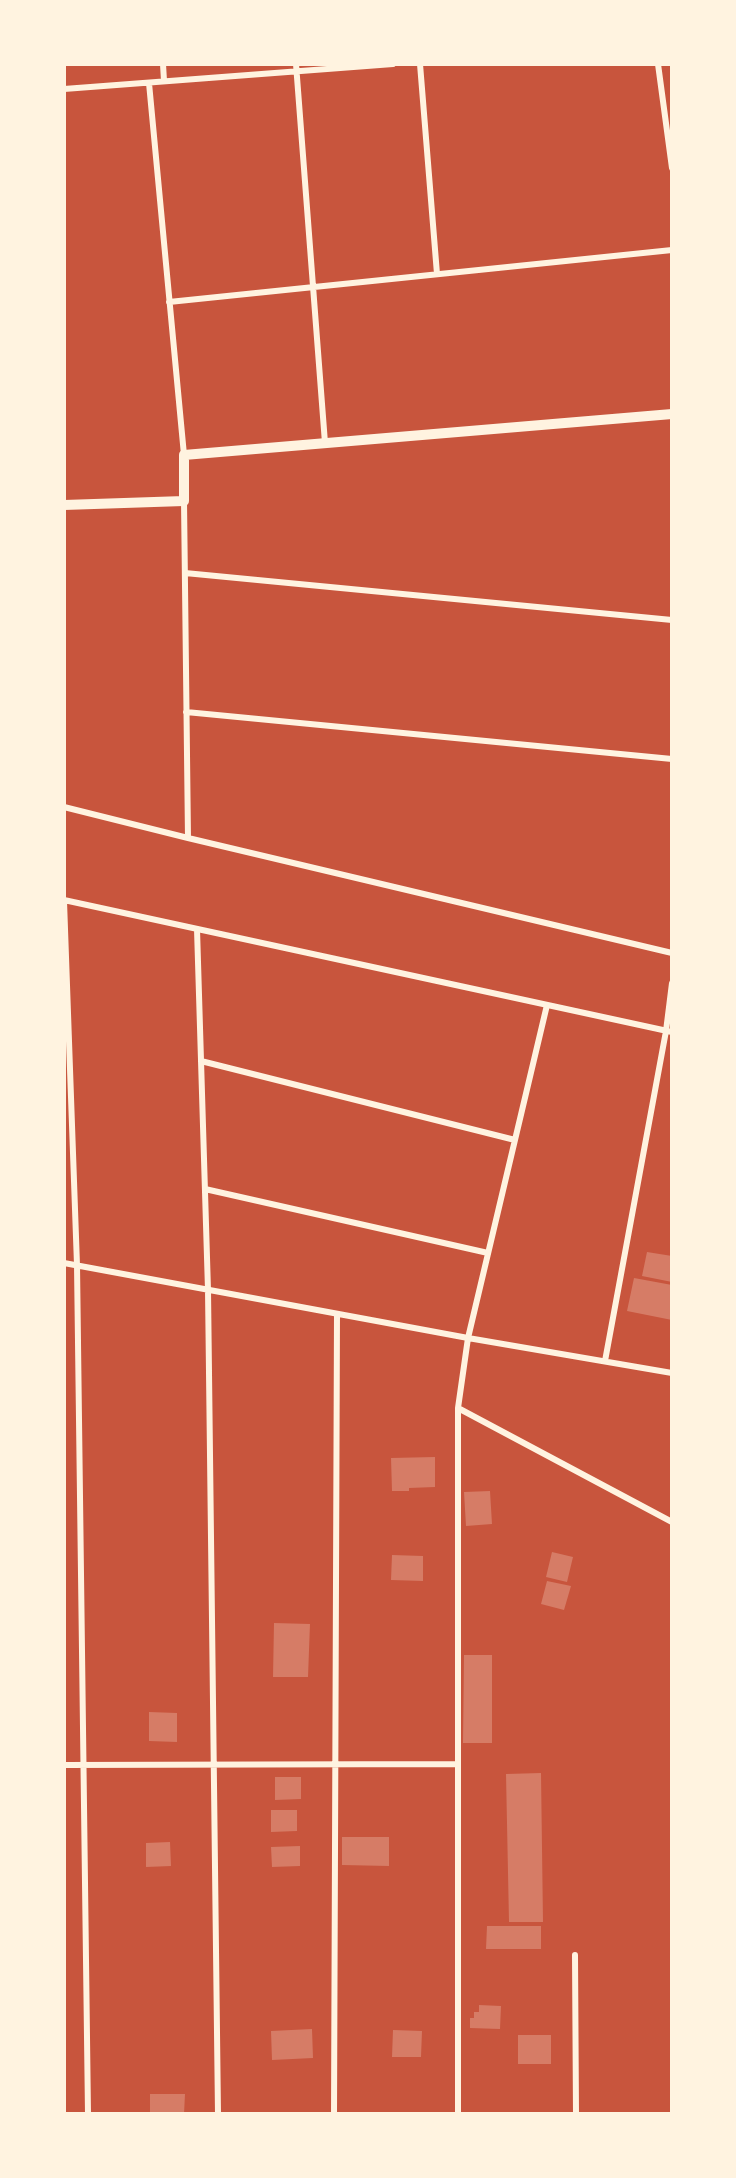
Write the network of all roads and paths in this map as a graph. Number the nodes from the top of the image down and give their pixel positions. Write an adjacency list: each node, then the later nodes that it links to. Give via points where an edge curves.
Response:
1 (163, 64): 6 (street)
2 (393, 64): 5 (street)
3 (420, 64): 11 (street)
4 (658, 64): 9 (street)
5 (296, 68): 6 (street); 12 (street)
6 (164, 81): 7 (street)
7 (148, 83): 8 (street); 13 (street)
8 (64, 89)
9 (672, 168)
10 (672, 250): 11 (street)
11 (438, 274): 12 (street)
12 (313, 287): 13 (street); 15 (street)
13 (169, 302): 16 (street)
14 (672, 414): 15 (street)
15 (325, 443): 16 (street)
16 (184, 455): 17 (street)
17 (184, 501): 18 (street); 19 (street)
18 (64, 505)
19 (185, 573): 20 (street); 21 (street)
20 (672, 620)
21 (186, 712): 22 (street); 24 (street)
22 (672, 759)
23 (64, 807): 24 (street)
24 (188, 838): 27 (street)
25 (64, 900): 26 (street); 36 (street)
26 (197, 929): 29 (street); 31 (street)
27 (672, 953)
28 (672, 983): 30 (street)
29 (547, 1005): 30 (street); 32 (street)
30 (669, 1031): 40 (street)
31 (201, 1061): 32 (street); 33 (street)
32 (515, 1140): 34 (street)
33 (205, 1189): 34 (street); 37 (street)
34 (488, 1253): 39 (street)
35 (64, 1263): 36 (street)
36 (77, 1265): 37 (street); 47 (street)
37 (208, 1290): 38 (street); 44 (street)
38 (337, 1314): 39 (street); 48 (street)
39 (468, 1338): 40 (street); 42 (street)
40 (605, 1361): 41 (street)
41 (672, 1373)
42 (458, 1408): 43 (street); 45 (street)
43 (672, 1522)
44 (214, 1764): 47 (street); 48 (street); 51 (street)
45 (458, 1764): 48 (street); 53 (street)
46 (64, 1765): 47 (street)
47 (84, 1765): 50 (street)
48 (335, 1765): 52 (street)
49 (575, 1955): 54 (street)
50 (88, 2114)
51 (218, 2114)
52 (334, 2114)
53 (458, 2114)
54 (576, 2114)

